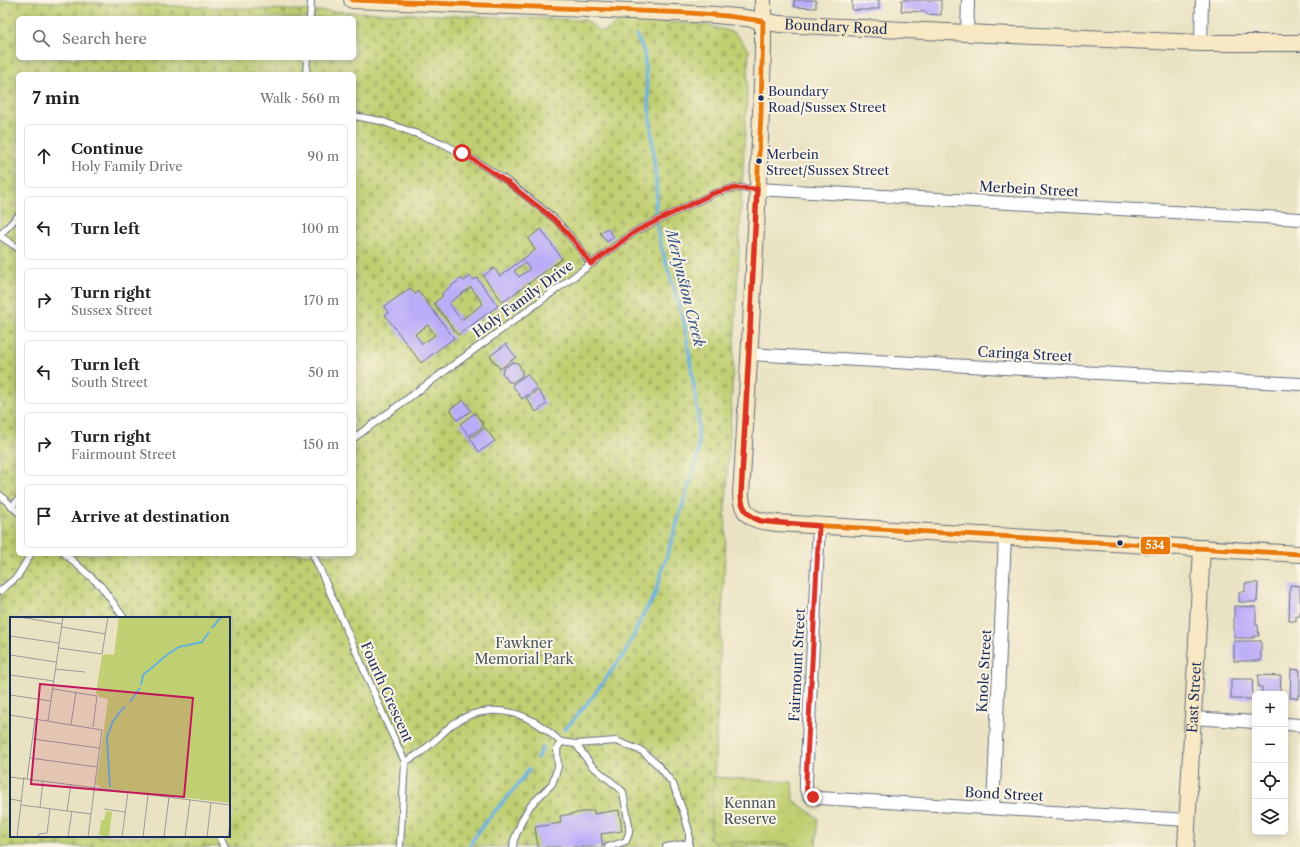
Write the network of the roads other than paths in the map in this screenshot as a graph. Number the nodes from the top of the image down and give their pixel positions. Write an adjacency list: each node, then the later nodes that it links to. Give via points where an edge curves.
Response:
1 (311, 0): 7 (lane)
2 (352, 0): 6 (street, Boundary Road)
3 (763, 0): 8 (street)
4 (968, 0): 9 (street)
5 (1202, 0): 10 (street)
6 (476, 2): 8 (street, Boundary Road, via 716,15)
7 (310, 16)
8 (762, 22): 9 (street, Boundary Road); 16 (street)
9 (967, 33): 10 (street, Boundary Road)
10 (1201, 43): 11 (street, Boundary Road); 12 (street, Boundary Road)
11 (1300, 43)
12 (1300, 52)
13 (307, 60): 14 (lane)
14 (306, 72)
15 (356, 116): 21 (lane, Holy Family Drive, via 381,121 442,143 474,160 554,219)
16 (757, 189): 18 (street, Merbein Street); 21 (lane, via 737,188 714,193 648,224); 22 (street)
17 (16, 218): 19 (lane)
18 (1300, 219)
19 (0, 236): 20 (lane)
20 (16, 247)
21 (591, 264): 24 (lane, Holy Family Drive)
22 (749, 354): 23 (street, Caringa Street); 29 (street, via 741,503 745,511 760,521)
23 (1300, 384)
24 (356, 437)
25 (0, 496): 27 (lane)
26 (16, 502): 27 (lane)
27 (12, 506): 28 (lane)
28 (16, 510)
29 (819, 526): 30 (street); 45 (street, Fairmount Street, via 806,780 807,793)
30 (1005, 536): 31 (street); 46 (street, Knole Street)
31 (1202, 548): 32 (street); 38 (street, East Street)
32 (1300, 554)
33 (29, 556): 36 (lane, via 17,577)
34 (67, 556): 37 (lane, via 101,586)
35 (314, 556): 44 (lane, Fourth Crescent)
36 (0, 591)
37 (123, 617)
38 (1193, 718): 39 (street); 47 (street, East Street)
39 (1252, 722)
40 (1288, 724): 41 (street)
41 (1300, 724)
42 (561, 742): 43 (lane); 44 (lane, via 530,719 510,712 488,711 454,724); 52 (lane, via 556,749 558,767 552,784 530,806 522,820)
43 (576, 744): 49 (lane, via 616,740 648,756 673,784 684,814); 53 (lane, via 591,765 623,792 630,833 626,841)
44 (405, 762): 51 (lane, Fourth Crescent)
45 (819, 798): 46 (street, Bond Street)
46 (993, 808): 47 (street, Bond Street)
47 (1188, 820): 55 (street, East Street)
48 (220, 837): 50 (lane)
49 (689, 845): 54 (lane)
50 (225, 847)
51 (400, 847)
52 (513, 847)
53 (608, 847)
54 (666, 847)
55 (1186, 847)

